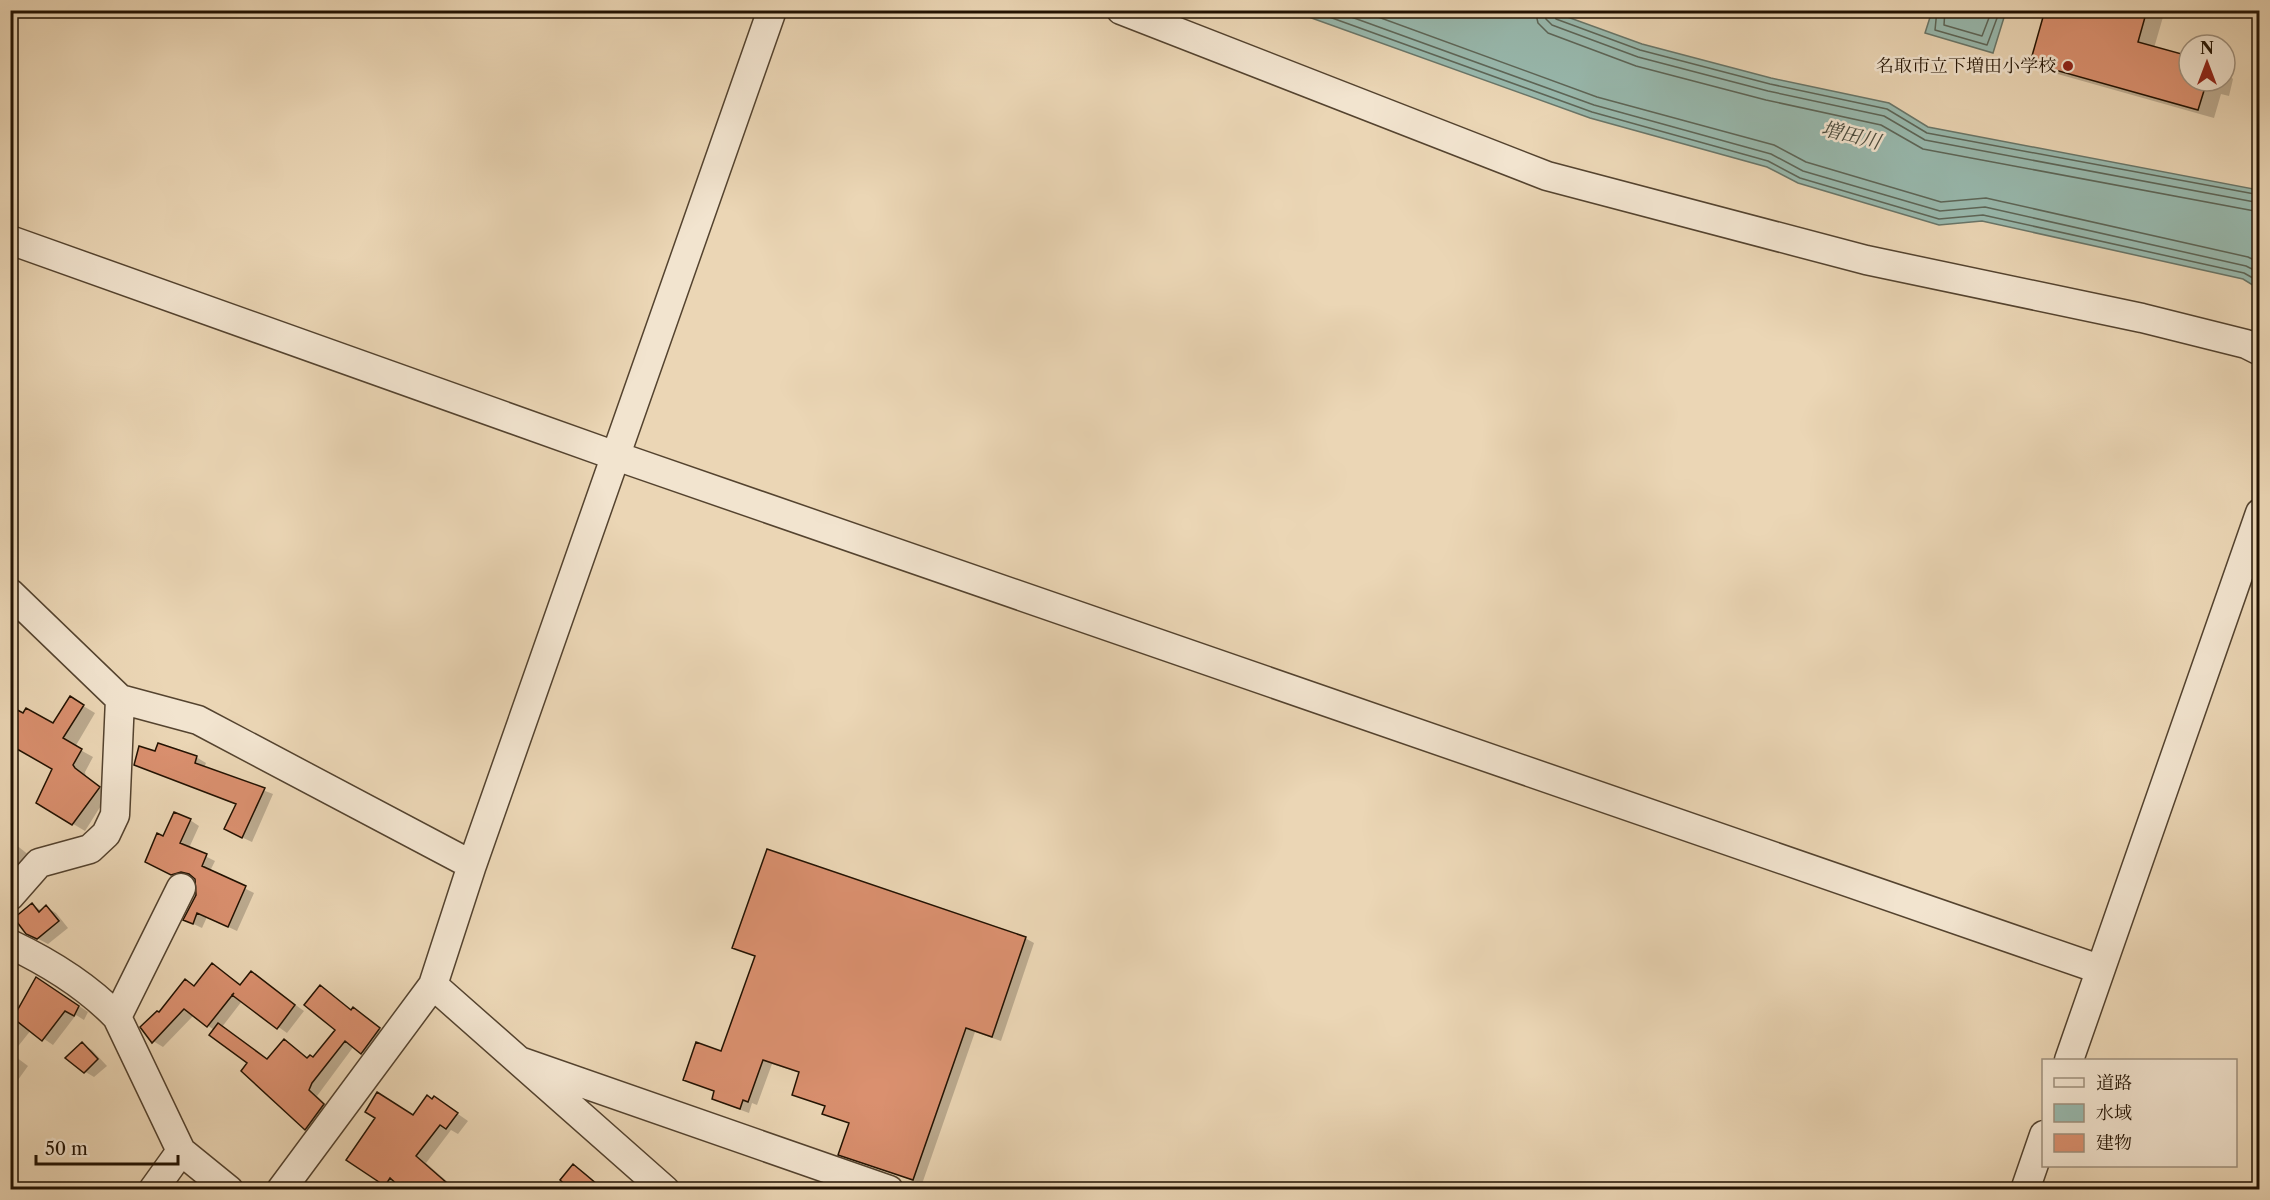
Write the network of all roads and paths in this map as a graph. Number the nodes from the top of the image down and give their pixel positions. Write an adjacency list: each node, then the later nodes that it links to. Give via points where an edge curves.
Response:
1 (772, 10): 5 (street)
2 (1121, 10): 4 (street, via 1547,176 1866,260 2142,318 2246,344)
3 (10, 240): 5 (street)
4 (2259, 351)
5 (616, 456): 9 (street); 13 (street)
6 (2259, 513): 13 (street)
7 (10, 593): 8 (street)
8 (120, 699): 9 (street, via 198,720); 11 (street, via 115,815 106,834 90,849 39,863)
9 (472, 866): 14 (street)
10 (181, 888): 15 (street)
11 (10, 896)
12 (10, 944): 15 (street, via 102,1002)
13 (2100, 969): 16 (street)
14 (433, 984): 17 (street); 22 (street)
15 (117, 1017): 19 (street)
16 (2068, 1059)
17 (519, 1061): 23 (street); 24 (street)
18 (2042, 1138): 25 (street)
19 (181, 1150): 20 (street); 21 (street)
20 (153, 1190)
21 (229, 1190)
22 (281, 1190)
23 (665, 1190)
24 (889, 1190)
25 (2025, 1190)

